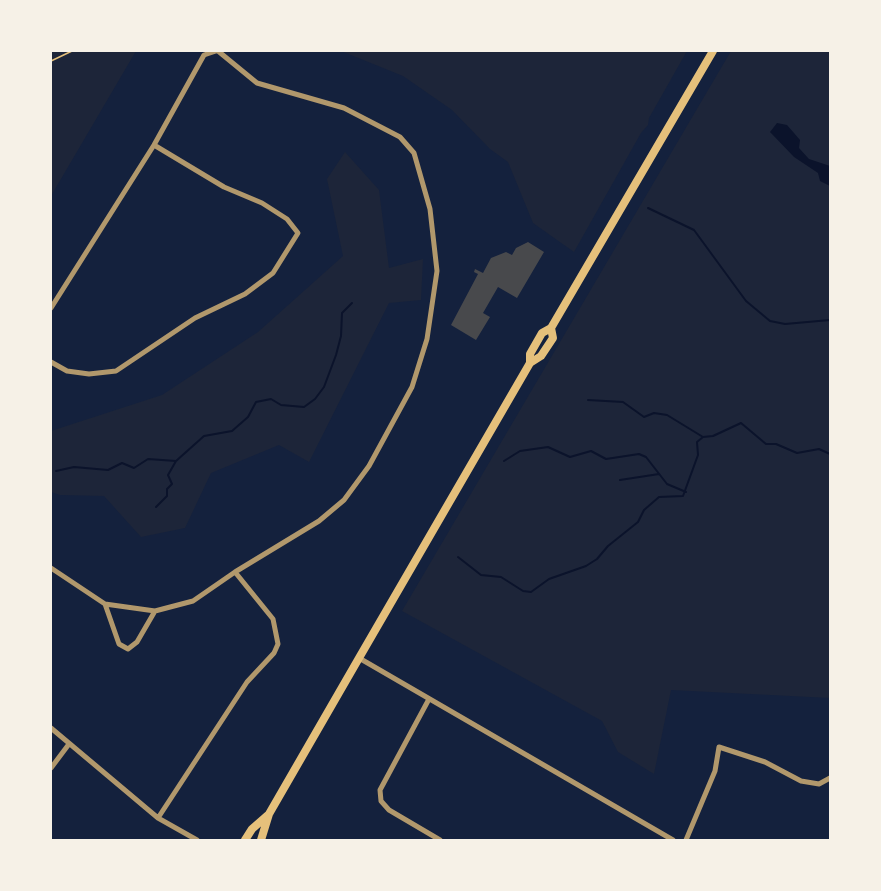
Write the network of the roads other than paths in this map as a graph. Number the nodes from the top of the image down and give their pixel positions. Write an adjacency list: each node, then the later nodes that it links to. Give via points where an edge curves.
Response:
1 (217, 51): 3 (street, via 204,55); 8 (street, via 257,83 344,108 400,137 414,153 430,209 437,271 427,339 412,387 369,466 344,500 319,521)
2 (713, 51): 11 (main road, via 551,328 553,338 541,356 530,363)
3 (154, 145): 4 (street); 6 (street, via 224,187 262,202 287,219 298,233 273,273 264,280 195,318 116,371 67,371)
4 (54, 298): 5 (street)
5 (51, 308)
6 (51, 362)
7 (51, 568): 9 (street)
8 (235, 572): 10 (street, via 193,601); 18 (street, via 273,619 278,644 247,682)
9 (105, 604): 10 (street); 10 (street, via 119,644 128,649 137,642)
10 (155, 611)
11 (359, 658): 12 (street); 17 (main road)
12 (429, 699): 22 (street, via 380,790 381,801 389,810); 23 (street)
13 (51, 728): 14 (street)
14 (69, 744): 15 (street); 18 (street)
15 (51, 768)
16 (830, 778): 24 (street, via 819,784 801,781 765,762 719,747 715,771)
17 (269, 814): 20 (main road); 21 (main road)
18 (158, 818): 19 (street)
19 (197, 840)
20 (245, 840)
21 (261, 840)
22 (440, 840)
23 (673, 840)
24 (686, 840)

